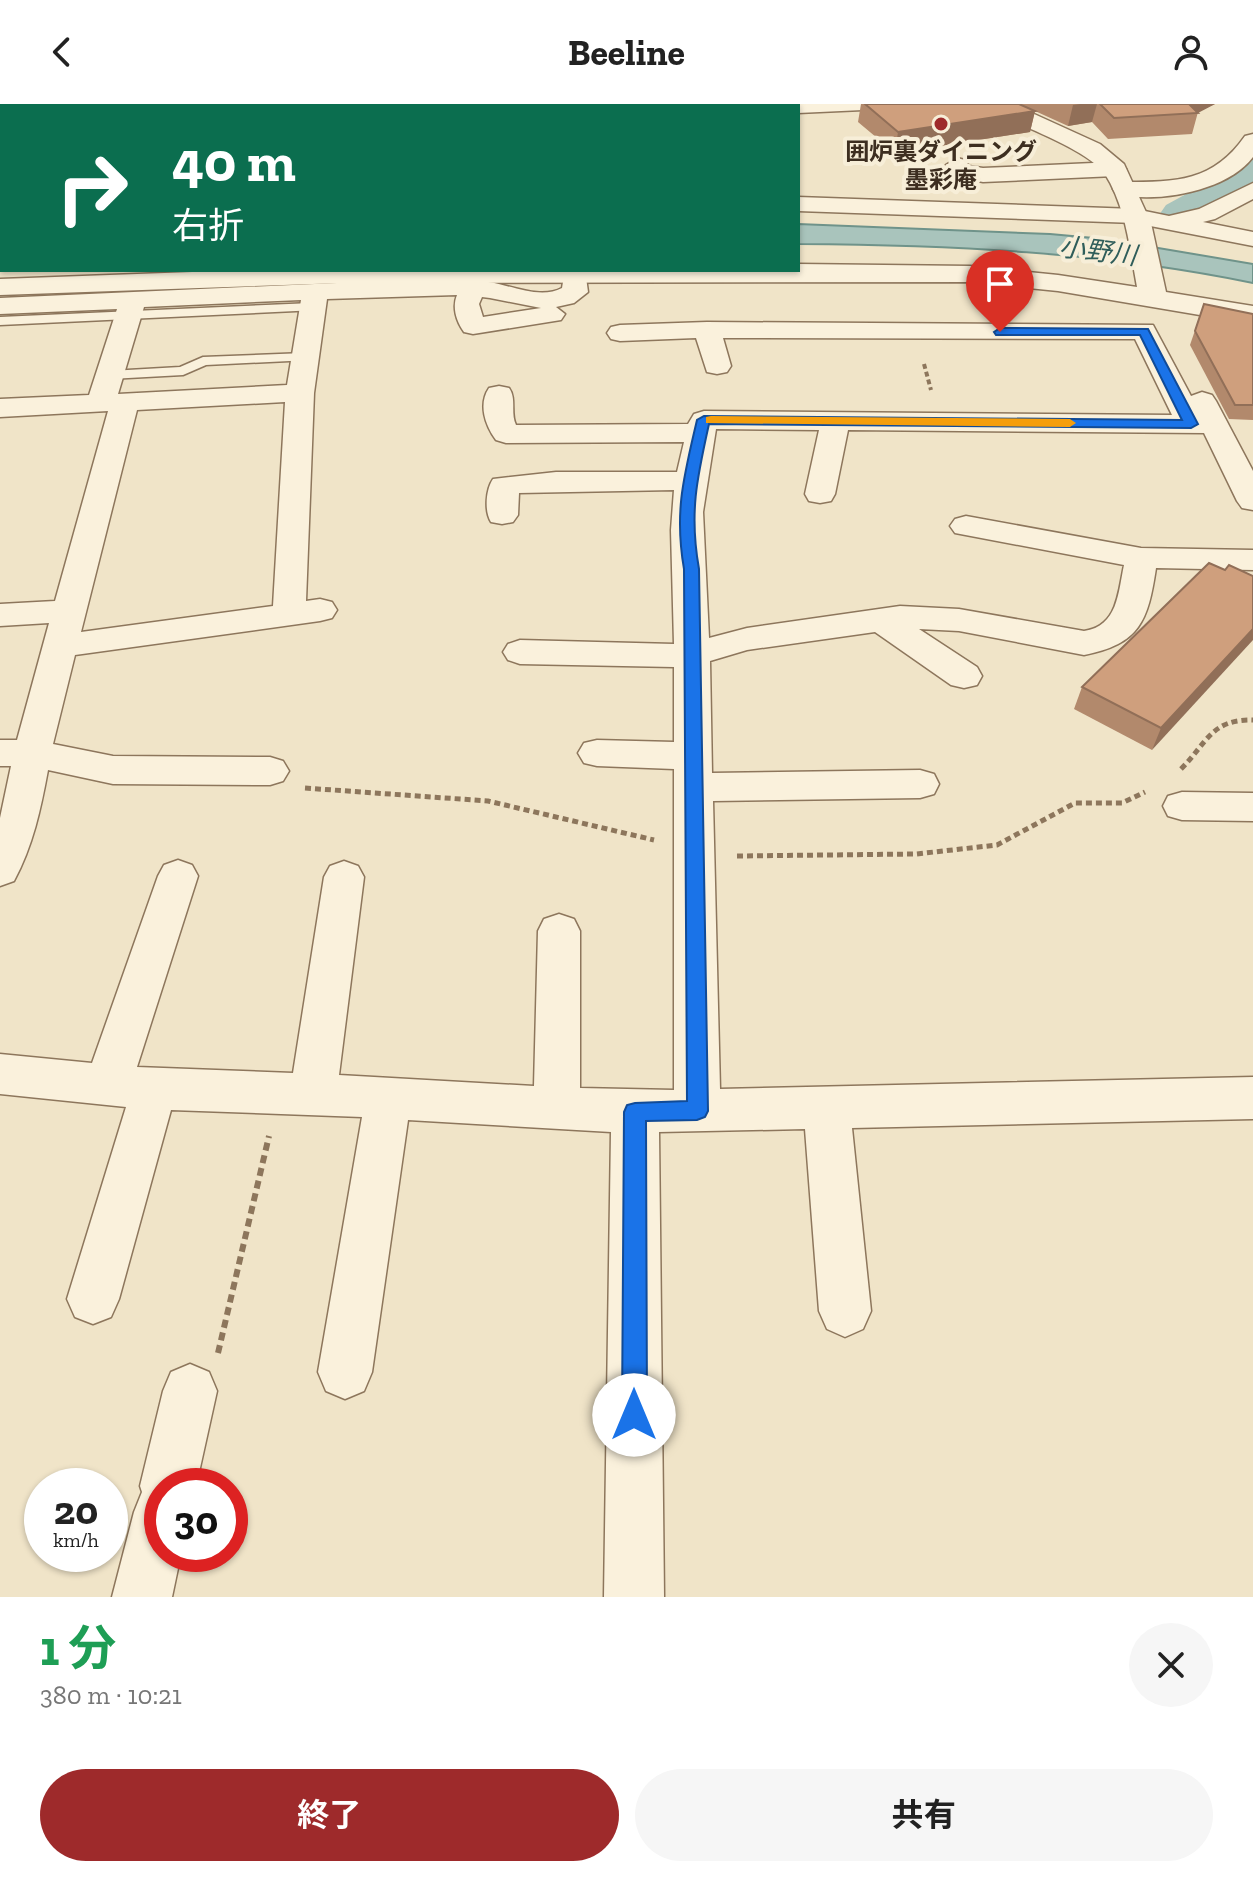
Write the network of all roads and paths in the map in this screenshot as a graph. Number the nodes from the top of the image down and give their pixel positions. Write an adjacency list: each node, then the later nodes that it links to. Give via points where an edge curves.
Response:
1 (860, 104): 3 (street)
2 (993, 104): 6 (street, via 1091,149)
3 (800, 107)
4 (1253, 141): 6 (street, via 1231,169 1198,184 1169,189)
5 (957, 165): 6 (street, via 961,171 983,175)
6 (1120, 179): 9 (street)
7 (1253, 190): 10 (street, via 1207,214)
8 (800, 204): 9 (street)
9 (1136, 219): 10 (street); 15 (street)
10 (1176, 221): 11 (street)
11 (1253, 239)
12 (575, 274): 13 (street, via 342,275); 14 (street, via 575,292 565,299 543,301); 15 (street, via 970,274)
13 (0, 287)
14 (472, 289): 16 (street); 19 (street, via 466,304 473,326)
15 (1152, 292): 20 (street); 31 (street)
16 (314, 300): 18 (street); 24 (street)
17 (0, 306): 18 (street)
18 (131, 308): 21 (lane); 26 (street)
19 (557, 313)
20 (1253, 315)
21 (0, 321)
22 (707, 330): 23 (street); 25 (street); 31 (street, via 917,343 1144,331)
23 (620, 333)
24 (305, 357): 26 (lane, via 203,361); 27 (street)
25 (717, 366)
26 (112, 393): 27 (street); 29 (street); 40 (street)
27 (300, 393): 43 (street, via 304,612)
28 (499, 394): 32 (street, via 498,417 506,434)
29 (0, 408)
30 (835, 421): 31 (street); 32 (street, via 704,420); 34 (street)
31 (1202, 424): 35 (street)
32 (700, 433): 33 (street)
33 (689, 481): 36 (street, via 504,485); 45 (street, via 686,540)
34 (820, 494)
35 (1253, 501)
36 (502, 515)
37 (966, 526): 38 (street)
38 (1141, 558): 39 (street); 42 (street, via 1127,622 1105,641 1072,641 959,620)
39 (1253, 560)
40 (69, 611): 41 (street); 43 (street)
41 (0, 615)
42 (880, 619): 45 (street, via 747,639); 46 (street)
43 (60, 646): 47 (street)
44 (520, 652): 45 (street)
45 (692, 654): 50 (street)
46 (964, 676)
47 (16, 753): 49 (street, via 113,770); 54 (street, via 20,817)
48 (597, 753): 50 (street)
49 (250, 761)
50 (693, 771): 51 (street); 65 (street)
51 (920, 784)
52 (1182, 806): 53 (street)
53 (1253, 807)
54 (0, 870)
55 (178, 876): 59 (street)
56 (344, 877): 60 (street)
57 (559, 931): 63 (street)
58 (0, 1074): 59 (street)
59 (131, 1087): 60 (street); 67 (street)
60 (296, 1093): 61 (street); 70 (path, via 213,1373)
61 (388, 1098): 63 (street); 69 (street)
62 (1253, 1098): 64 (street)
63 (557, 1106): 66 (street)
64 (827, 1108): 65 (street); 68 (street)
65 (697, 1111): 66 (street)
66 (635, 1112): 74 (street)
67 (93, 1299)
68 (845, 1311)
69 (345, 1372)
70 (190, 1391): 71 (street)
71 (172, 1468)
72 (148, 1572): 73 (street)
73 (142, 1597)
74 (634, 1597)

